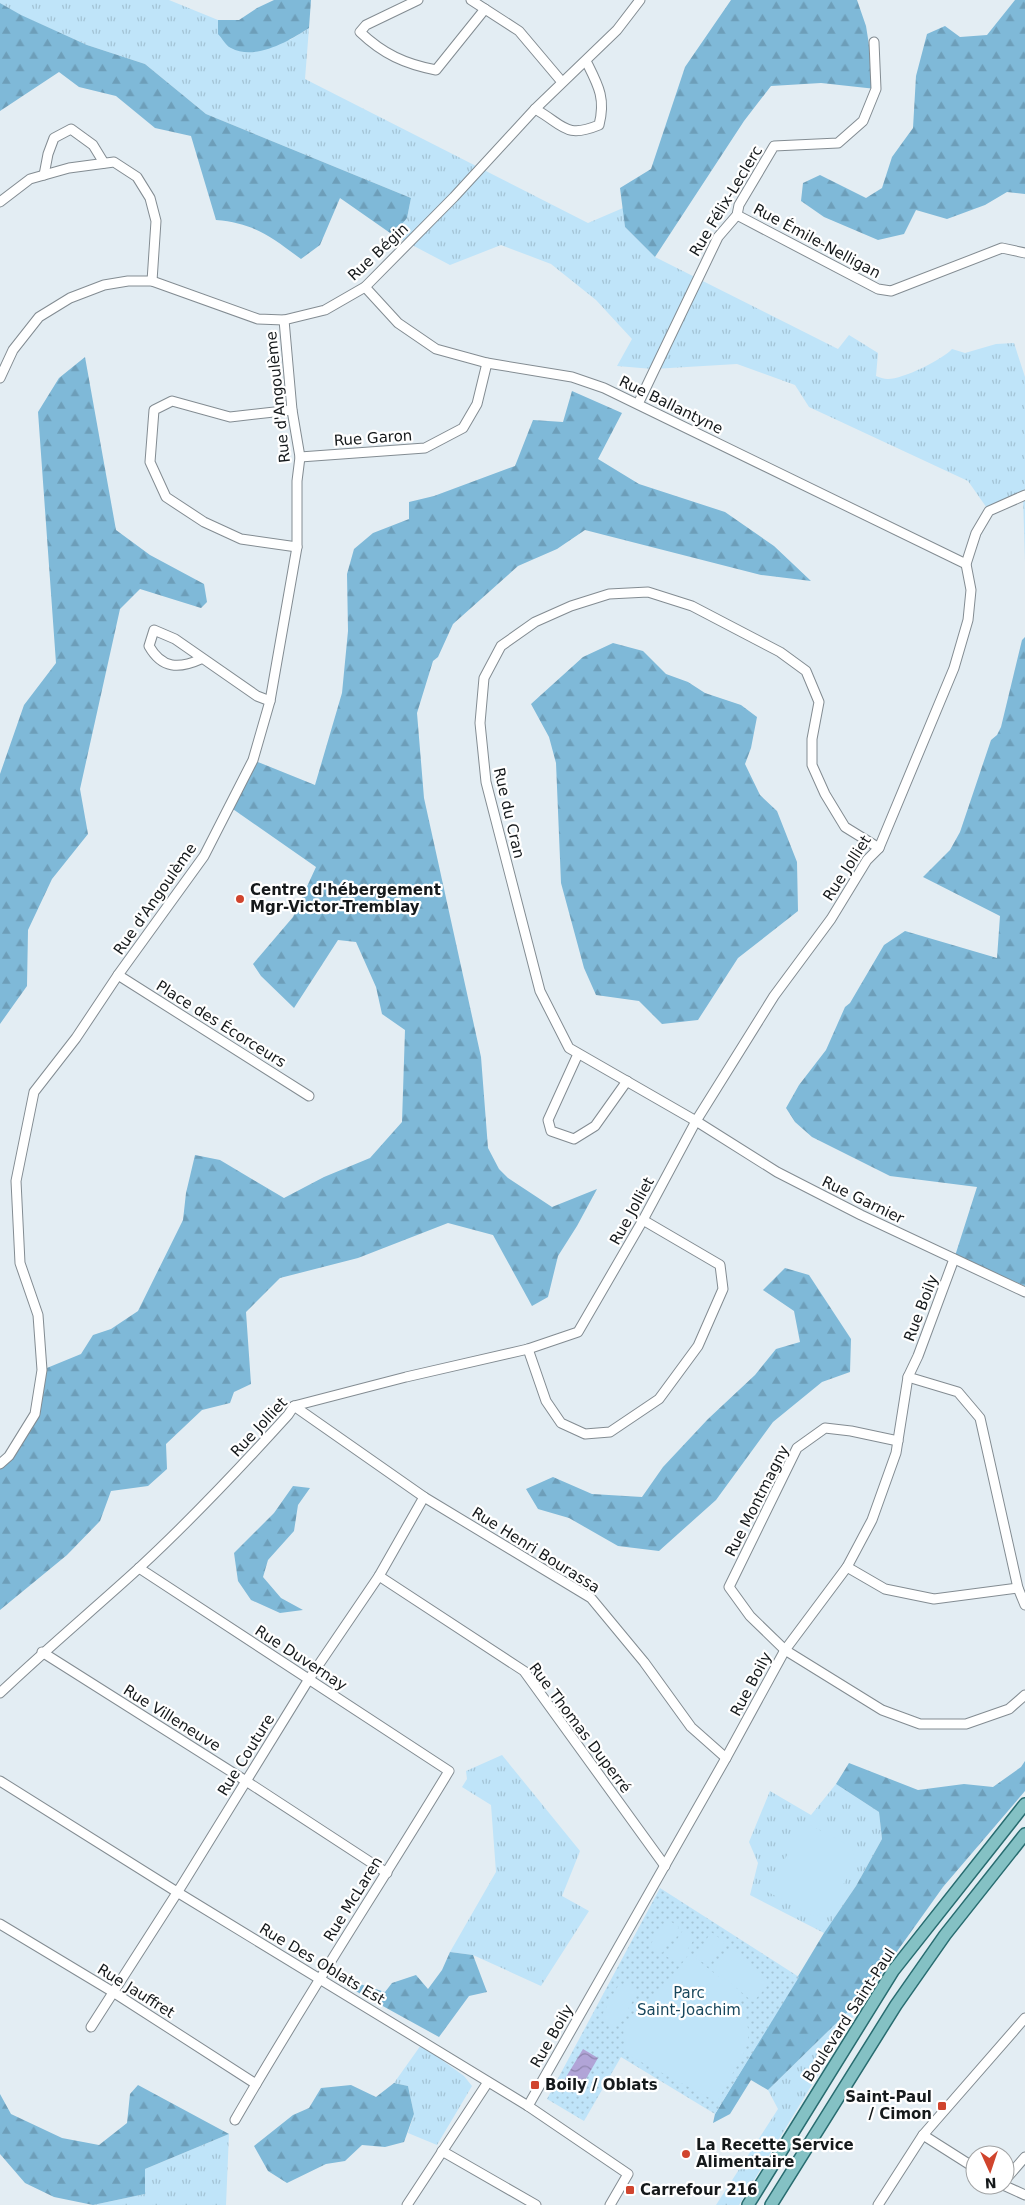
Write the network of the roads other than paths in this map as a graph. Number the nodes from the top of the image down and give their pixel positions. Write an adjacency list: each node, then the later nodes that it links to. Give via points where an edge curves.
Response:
1 (418, 0): 4 (street, via 366,25 360,32 375,47 411,65 436,70)
2 (471, 0): 4 (street)
3 (640, 0): 6 (street, Rue Bégin)
4 (485, 9): 7 (street, via 519,31)
5 (874, 42): 12 (street, Rue Félix-Leclerc, via 876,90 863,121 838,143 774,146 739,205)
6 (586, 61): 7 (street, Rue Bégin); 8 (street, via 598,84 603,109 599,125 582,132 566,130)
7 (562, 82): 8 (street, Rue Bégin)
8 (535, 110): 15 (street, Rue Bégin)
9 (104, 163): 10 (street); 10 (street, via 93,145 71,130 54,138); 14 (street, via 114,162 137,177 150,198 156,221)
10 (44, 175): 11 (street, via 30,179)
11 (0, 202)
12 (738, 215): 13 (street, Rue Émile-Nelligan, via 878,289 891,291 1002,248); 19 (street, Rue Félix-Leclerc, via 718,237)
13 (1025, 252)
14 (152, 281): 16 (street, Rue Bégin, via 258,319); 18 (street, Rue Bégin, via 104,285 70,298 39,317 13,350)
15 (365, 287): 16 (street, Rue Bégin, via 325,310); 17 (street, Rue Ballantyne, via 398,323 436,349)
16 (284, 320): 20 (street, Rue d'Angoulème)
17 (487, 363): 19 (street, Rue Ballantyne, via 572,377); 21 (street, Rue Garon, via 477,404 463,428 425,448)
18 (0, 378)
19 (638, 404): 24 (street, Rue Ballantyne)
20 (292, 410): 21 (street, Rue d'Angoulème); 23 (street, via 230,417 172,401 154,410 150,462 166,498 204,522 241,539)
21 (300, 458): 23 (street, Rue d'Angoulème)
22 (1025, 495): 24 (street, Rue Jolliet, via 989,511 976,533)
23 (298, 547): 26 (street, Rue d'Angoulème)
24 (966, 564): 27 (street, Rue Jolliet, via 971,590 968,620 954,668)
25 (202, 659): 25 (street, via 175,640 154,630 149,646 156,659 174,666); 26 (street, via 257,696)
26 (270, 701): 28 (street, Rue d'Angoulème, via 253,760 204,856)
27 (878, 848): 29 (street, Rue du Cran, via 845,828 824,794 812,765 812,739 819,702 806,672 780,652 692,606 648,592 609,594 534,622 501,646 484,678 480,723 486,782 540,991 569,1048); 32 (street, Rue Jolliet, via 774,996)
28 (118, 975): 31 (street, Place des Écorceurs); 40 (street, Rue d'Angoulème, via 76,1038 34,1092 16,1181 20,1263 38,1315 42,1370 35,1414 9,1456)
29 (578, 1054): 30 (street, Rue du Cran); 30 (street, via 548,1120 551,1131 574,1139 595,1126)
30 (627, 1081): 32 (street, Rue du Cran)
31 (309, 1096)
32 (696, 1121): 33 (street, Rue Jolliet); 34 (street, Rue Garnier, via 777,1172)
33 (643, 1220): 36 (street, Rue Jolliet, via 578,1332); 36 (street, via 720,1265 723,1289 698,1346 659,1399 610,1432 585,1434 561,1423 546,1401)
34 (954, 1259): 35 (street, Rue Garnier); 37 (street, Rue Boily)
35 (1025, 1292)
36 (528, 1349): 38 (street, Rue Jolliet)
37 (908, 1377): 39 (street, Rue Boily); 45 (street, via 958,1392 980,1418)
38 (294, 1406): 41 (street, Rue Henri Bourassa); 43 (street, Rue Jolliet, via 216,1494)
39 (898, 1441): 42 (street, Rue Boily, via 872,1520); 47 (street, Rue Montmagny, via 852,1430 825,1428 797,1448 729,1587 750,1616)
40 (0, 1464)
41 (424, 1497): 44 (street, Rue Couture); 52 (street, Rue Henri Bourassa, via 592,1598 691,1727)
42 (847, 1567): 45 (street, via 885,1589 934,1599); 47 (street, Rue Boily)
43 (139, 1568): 48 (street, Rue Jolliet); 49 (street, Rue Duvernay)
44 (378, 1576): 49 (street, Rue Couture); 58 (street, Rue Thomas Duperré, via 524,1670)
45 (1018, 1588): 46 (street)
46 (1025, 1605)
47 (785, 1650): 51 (street, via 882,1710 920,1724 966,1724 1009,1709); 52 (street, Rue Boily)
48 (42, 1652): 50 (street, Rue Jolliet); 55 (street, Rue Villeneuve)
49 (308, 1679): 53 (street, Rue Duvernay); 55 (street, Rue Couture)
50 (0, 1693)
51 (1025, 1695)
52 (726, 1758): 58 (street, Rue Boily)
53 (449, 1771): 59 (street, Rue McLaren)
54 (0, 1781): 60 (street, Rue Des Oblats Est)
55 (246, 1781): 59 (street, Rue Villeneuve); 60 (street, Rue Couture)
56 (1025, 1804): 78 (main road, Boulevard Saint-Paul, via 893,1971)
57 (1025, 1834): 79 (main road, via 945,1935 896,2005)
58 (665, 1866): 68 (street, Rue Boily)
59 (387, 1873): 62 (street, Rue McLaren)
60 (178, 1892): 62 (street, Rue Des Oblats Est); 63 (street, Rue Couture)
61 (0, 1924): 63 (street, Rue Jauffret)
62 (320, 1978): 66 (street, Rue Des Oblats Est); 67 (street, Rue McLaren)
63 (114, 1992): 65 (street, Rue Couture); 67 (street, Rue Jauffret)
64 (1025, 2018): 70 (street)
65 (91, 2027)
66 (488, 2082): 68 (street, Rue Des Oblats Est); 71 (street)
67 (256, 2084): 69 (street, Rue McLaren)
68 (528, 2106): 77 (street, Rue Des Oblats Est, via 628,2174)
69 (235, 2120)
70 (923, 2135): 73 (street); 80 (street)
71 (442, 2152): 75 (street); 76 (street)
72 (1025, 2157): 74 (street)
73 (965, 2162)
74 (1015, 2168)
75 (407, 2205)
76 (536, 2205)
77 (610, 2205)
78 (748, 2205)
79 (771, 2205)
80 (878, 2205)

